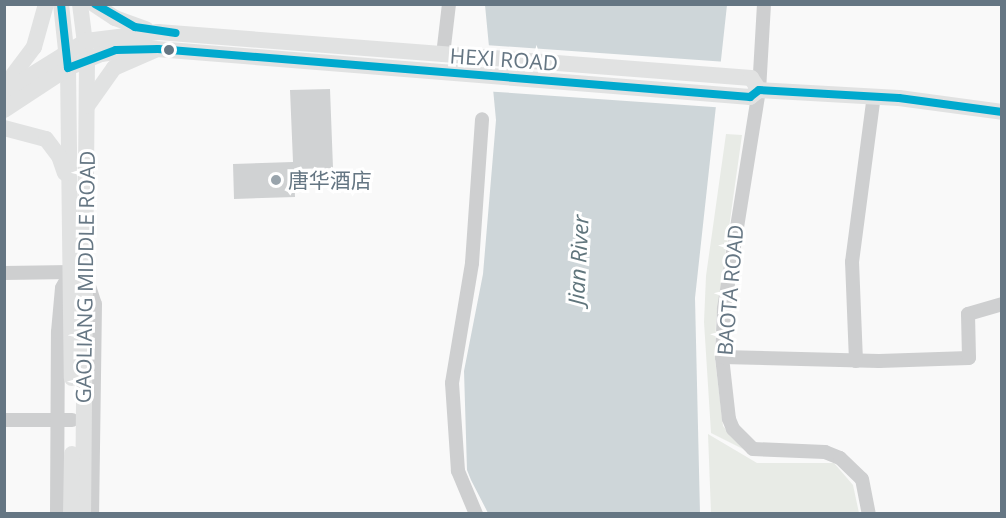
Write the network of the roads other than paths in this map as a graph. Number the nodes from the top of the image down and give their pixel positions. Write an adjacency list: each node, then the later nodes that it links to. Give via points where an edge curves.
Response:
1 (38, 4): 17 (street, via 35,28)
2 (46, 4): 18 (main road, via 33,47)
3 (61, 4): 12 (main road, GAOLIANG MIDDLE ROAD)
4 (80, 4): 11 (main road, GAOLIANG MIDDLE ROAD)
5 (94, 4): 8 (main road)
6 (449, 4): 13 (street)
7 (764, 4): 19 (street, BAOTA ROAD)
8 (106, 9): 9 (main road)
9 (158, 40): 10 (main road, HEXI ROAD); 11 (main road, HEXI ROAD); 14 (main road, HEXI ROAD); 15 (main road, HEXI ROAD); 22 (main road, via 114,69)
10 (260, 40): 13 (main road, HEXI ROAD); 14 (main road)
11 (86, 41): 12 (main road, HEXI ROAD); 15 (main road, GAOLIANG MIDDLE ROAD)
12 (67, 50): 16 (main road, GAOLIANG MIDDLE ROAD); 20 (main road, HEXI ROAD)
13 (447, 55): 19 (main road, HEXI ROAD)
14 (259, 58): 19 (main road, HEXI ROAD, via 451,75)
15 (87, 59): 16 (main road, HEXI ROAD); 22 (main road, GAOLIANG MIDDLE ROAD)
16 (68, 68): 23 (main road, HEXI ROAD); 27 (main road, GAOLIANG MIDDLE ROAD)
17 (4, 74)
18 (4, 87)
19 (753, 88): 21 (main road, HEXI ROAD); 31 (street, BAOTA ROAD, via 729,263)
20 (4, 92)
21 (874, 96): 24 (main road, HEXI ROAD); 32 (street, via 852,262)
22 (86, 106): 28 (main road, GAOLIANG MIDDLE ROAD)
23 (4, 110)
24 (1002, 112)
25 (482, 119): 40 (street, via 472,263 452,383 458,471)
26 (4, 128): 27 (main road, via 38,134 52,144 63,166)
27 (70, 199): 28 (main road, GAOLIANG MIDDLE ROAD)
28 (78, 272): 29 (street); 34 (main road, GAOLIANG MIDDLE ROAD); 35 (main road, GAOLIANG MIDDLE ROAD, via 88,374)
29 (4, 273)
30 (1002, 304): 32 (street, via 968,314 969,358)
31 (722, 357): 32 (street); 41 (street, BAOTA ROAD, via 729,419 742,441 753,449 825,452 840,458 862,479)
32 (856, 361)
33 (4, 420): 34 (street)
34 (65, 420): 36 (street); 37 (main road, GAOLIANG MIDDLE ROAD)
35 (88, 448): 38 (main road, GAOLIANG MIDDLE ROAD); 39 (street)
36 (57, 513)
37 (71, 513)
38 (83, 513)
39 (92, 513)
40 (476, 513)
41 (869, 513)

